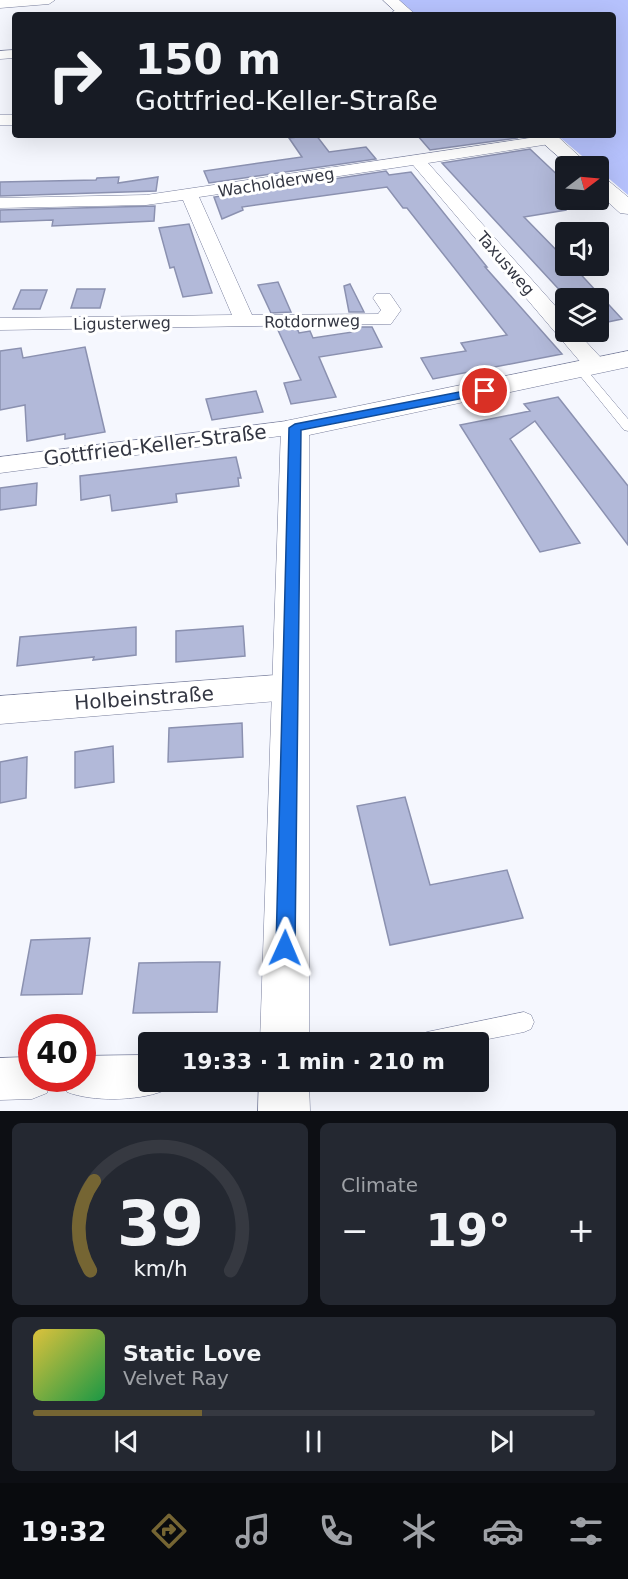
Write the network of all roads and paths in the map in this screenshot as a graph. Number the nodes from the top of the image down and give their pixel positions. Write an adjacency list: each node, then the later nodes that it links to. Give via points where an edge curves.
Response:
1 (49, 0): 3 (street)
2 (390, 0): 4 (street)
3 (0, 4)
4 (400, 12)
5 (547, 138): 6 (street); 7 (street, Wacholderweg)
6 (568, 156)
7 (417, 160): 9 (street, Wacholderweg); 16 (street, Taxusweg)
8 (609, 192): 11 (street)
9 (189, 194): 10 (street, Wacholderweg, via 146,200); 13 (street, Rotdornweg)
10 (0, 203)
11 (628, 208)
12 (383, 298): 13 (street, Rotdornweg, via 391,310 384,320)
13 (245, 321): 14 (street, Ligusterweg)
14 (0, 324)
15 (628, 359): 16 (street, Gottfried-Keller-Straße)
16 (588, 368): 17 (lane); 18 (street, Gottfried-Keller-Straße)
17 (628, 427)
18 (295, 428): 19 (street, Gottfried-Keller-Straße); 20 (street)
19 (0, 465)
20 (289, 687): 21 (street, Holbeinstraße); 23 (street)
21 (0, 710)
22 (524, 1022): 24 (lane)
23 (284, 1032)
24 (476, 1032)
25 (138, 1076): 26 (street)
26 (96, 1077)
27 (18, 1078): 28 (street)
28 (0, 1079)
29 (284, 1092): 30 (street)
30 (284, 1111)

